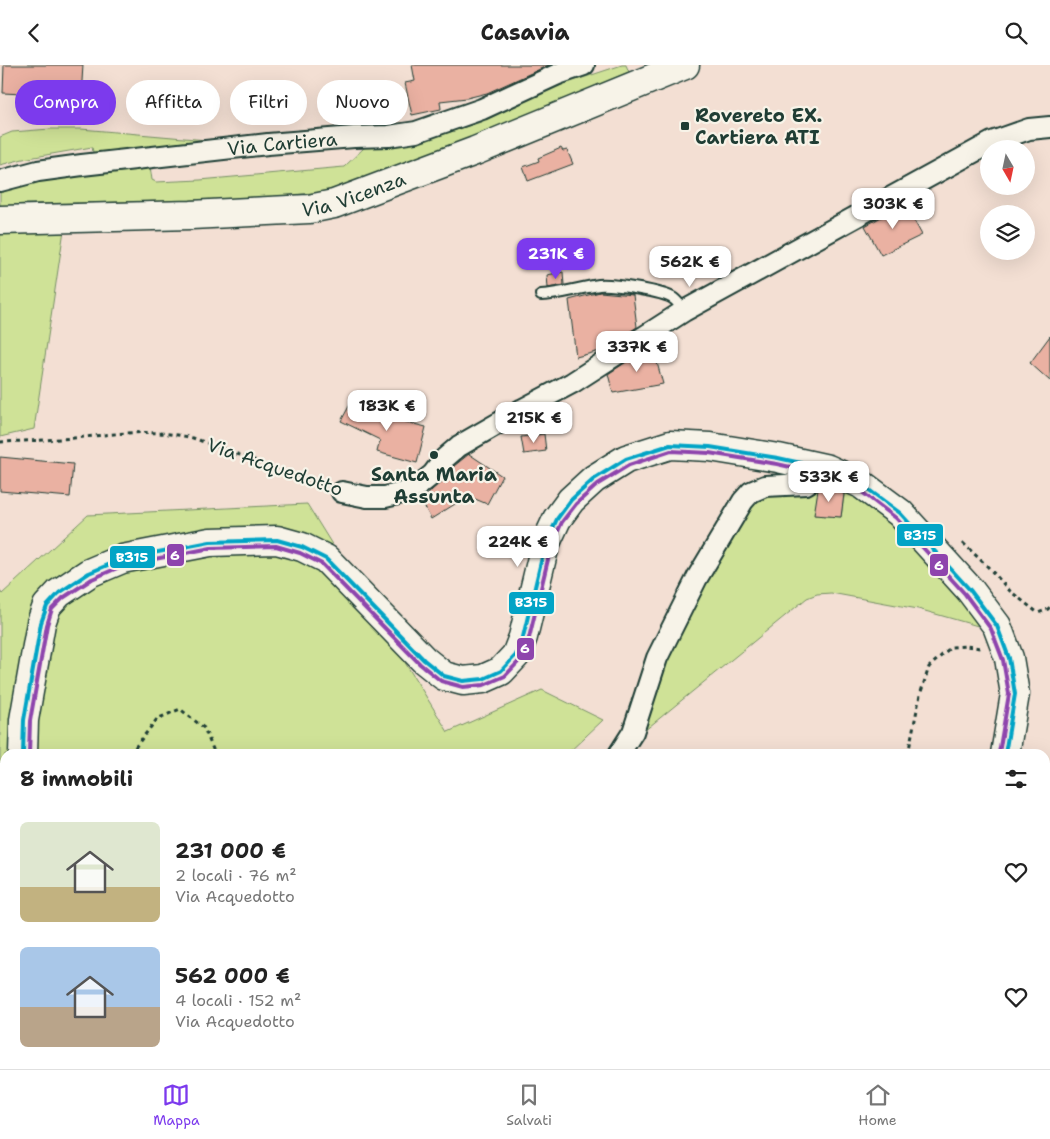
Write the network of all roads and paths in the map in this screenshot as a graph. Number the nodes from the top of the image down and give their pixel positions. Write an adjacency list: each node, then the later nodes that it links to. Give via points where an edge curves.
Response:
1 (584, 65): 4 (street, Via Cartiera, via 482,109 416,132 268,144 82,165 38,171)
2 (685, 65): 5 (main road, Via Vicenza, via 475,151 334,204 290,210)
3 (1050, 127): 7 (street, Via Acquedotto, via 1029,129 992,142)
4 (0, 181)
5 (0, 220)
6 (541, 295): 7 (lane, via 600,285 632,288 674,298)
7 (684, 311): 10 (street, Via Acquedotto, via 572,383 459,446 418,485 385,497)
8 (0, 442): 10 (path, Via Acquedotto, via 136,431 174,433)
9 (828, 469): 11 (main road, via 861,484 900,513 970,590 997,626); 12 (main road, via 710,447 670,445 626,459 594,479 571,500 557,519 545,545 516,655 501,671 483,679 463,681 444,676 424,660 326,559 302,547 277,540 210,542 122,559 89,573 47,606 41,623 24,720); 15 (street, via 806,484 765,486 751,492 743,501 697,578 657,658 633,732)
10 (342, 492)
11 (1009, 658): 16 (path, via 966,645 951,647 939,656 929,667); 17 (main road, via 1015,694)
12 (23, 749)
13 (134, 749): 14 (path, via 156,719 180,709 204,728)
14 (213, 749)
15 (622, 749)
16 (909, 749)
17 (1006, 749)

